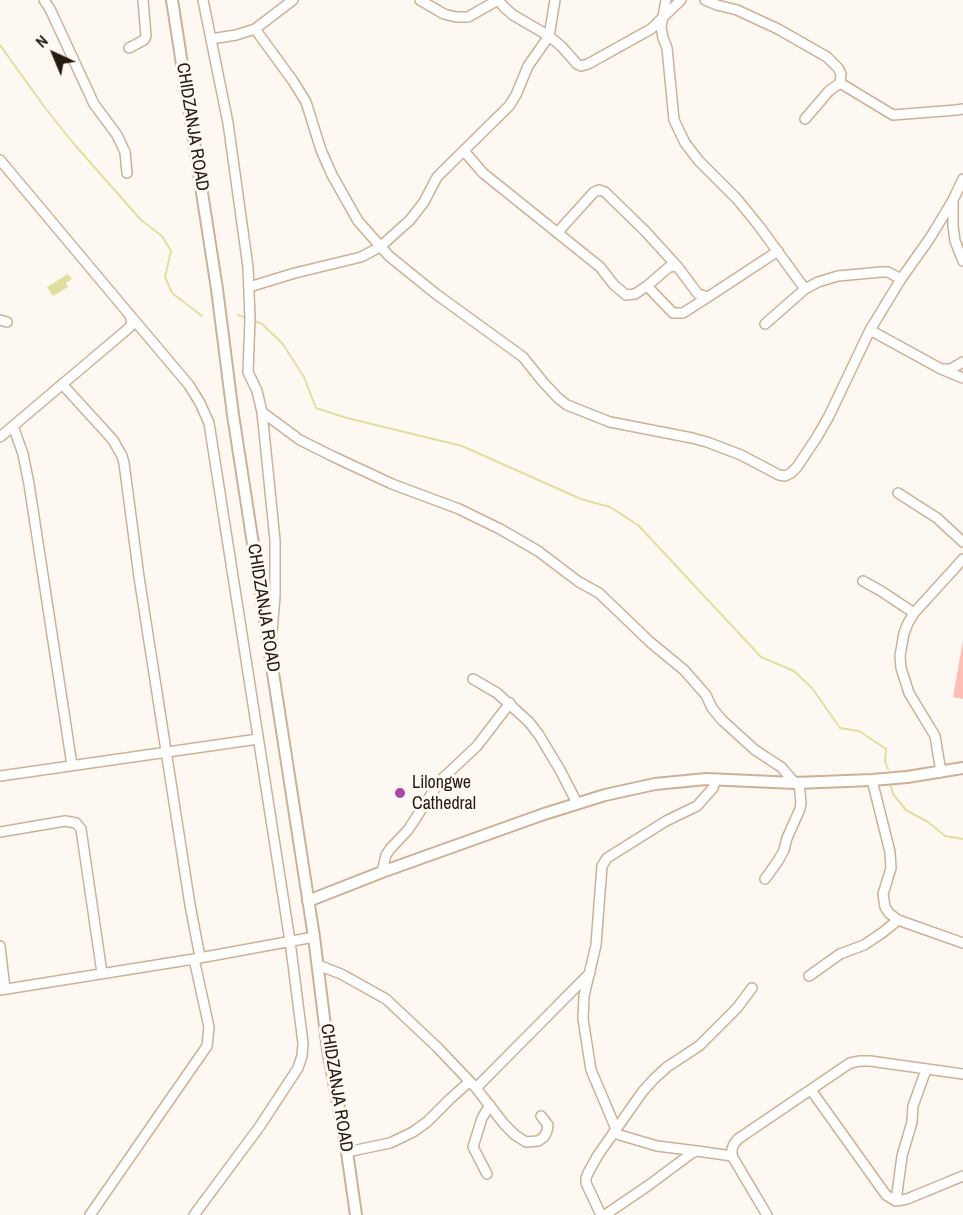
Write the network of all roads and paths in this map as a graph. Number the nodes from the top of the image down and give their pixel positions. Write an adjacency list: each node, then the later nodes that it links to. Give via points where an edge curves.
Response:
1 (44, 0): 22 (street, via 94,104 117,135 125,152)
2 (142, 0): 16 (street, via 146,36)
3 (172, 0): 50 (street, CHIDZANJA ROAD)
4 (205, 0): 15 (street)
5 (293, 0): 13 (street)
6 (420, 0): 7 (street, via 444,14 468,17)
7 (498, 0): 14 (street, via 513,15)
8 (555, 0): 14 (street)
9 (666, 0): 12 (street)
10 (681, 0): 12 (street)
11 (705, 0): 17 (street, via 778,29 827,57 838,68)
12 (663, 18): 14 (street, via 651,29 581,66); 27 (street, via 674,120 685,143)
13 (255, 29): 15 (street); 26 (street, via 301,93 332,175 358,221)
14 (549, 36): 20 (street, via 528,66 509,106)
15 (211, 39): 32 (street, via 228,123)
16 (129, 48)
17 (840, 83): 18 (street, via 893,115); 19 (street)
18 (963, 109)
19 (805, 119)
20 (464, 151): 25 (street, via 483,173); 26 (street, via 437,177 410,220)
21 (0, 160): 35 (street)
22 (127, 173)
23 (963, 179): 24 (street)
24 (953, 200): 28 (street, via 955,241); 30 (street)
25 (557, 233): 29 (street, via 599,190); 31 (street, via 600,267 626,295)
26 (380, 247): 32 (street, via 361,257); 37 (street, via 435,294 523,357 567,405 610,422 706,442 779,475 785,476 797,466 817,437)
27 (778, 251): 33 (street); 34 (street)
28 (963, 261)
29 (677, 266): 31 (street, via 669,267); 34 (street, via 698,294)
30 (901, 279): 33 (street, via 888,272 838,276); 37 (street)
31 (647, 286): 34 (street, via 673,313 683,313)
32 (249, 288): 42 (street, via 248,372)
33 (805, 289): 36 (street)
34 (708, 297)
35 (129, 314): 41 (street, via 130,327); 53 (street, via 189,385 209,423)
36 (765, 324)
37 (870, 330): 39 (street)
38 (963, 362): 39 (street, via 951,369)
39 (941, 369): 40 (street)
40 (963, 378)
41 (62, 384): 43 (street); 54 (street, via 113,440 122,456)
42 (262, 412): 50 (street, via 275,540); 61 (street, via 300,440 332,456 500,529 599,593 684,670 722,720)
43 (13, 426): 44 (street); 55 (street, via 29,484)
44 (1, 435)
45 (898, 493): 46 (street, via 937,518)
46 (963, 542)
47 (963, 559): 49 (street)
48 (862, 581): 49 (street)
49 (914, 614): 57 (street, via 901,645 900,668 909,693 935,736)
50 (270, 657): 66 (street, CHIDZANJA ROAD)
51 (473, 679): 52 (street)
52 (510, 703): 62 (street, via 539,735); 64 (street, via 477,746 436,787 408,830 390,849)
53 (258, 739): 54 (street); 69 (street)
54 (167, 752): 55 (street); 72 (street)
55 (72, 765): 58 (street)
56 (963, 768): 57 (street)
57 (941, 772): 60 (street)
58 (0, 776)
59 (716, 779): 61 (street); 62 (street, via 655,784); 75 (street, via 697,806 666,821 604,862)
60 (872, 780): 61 (street); 67 (street, via 891,852 884,900 889,913)
61 (797, 783): 65 (street, via 801,809 784,850)
62 (577, 803): 64 (street)
63 (0, 832): 74 (street, via 65,821 76,823 81,829)
64 (382, 872): 66 (street)
65 (765, 879)
66 (308, 902): 68 (street, CHIDZANJA ROAD)
67 (898, 920): 70 (street); 76 (street, via 864,945 840,954)
68 (314, 937): 69 (street); 73 (street, CHIDZANJA ROAD)
69 (290, 941): 72 (street); 93 (street, via 303,1042 298,1068)
70 (963, 943)
71 (0, 946): 78 (street)
72 (197, 958): 74 (street); 92 (street, via 209,1027 207,1046)
73 (318, 965): 81 (street, via 386,999); 87 (street, CHIDZANJA ROAD, via 328,1050)
74 (102, 973): 78 (street)
75 (590, 973): 81 (street); 85 (street, via 583,1019 588,1056)
76 (809, 976)
77 (752, 988): 85 (street, via 699,1046 654,1079)
78 (2, 989)
79 (926, 1070): 80 (street); 82 (street, via 860,1060); 91 (street, via 913,1106)
80 (963, 1074)
81 (472, 1085): 83 (street); 87 (street, via 412,1132 390,1143)
82 (811, 1090): 88 (street, via 738,1140); 91 (street, via 886,1195)
83 (490, 1105): 84 (street, via 509,1130 526,1142 537,1141 548,1131); 89 (street, via 473,1147)
84 (541, 1116)
85 (615, 1131): 86 (street, via 657,1146); 95 (street, via 586,1178 588,1190)
86 (697, 1151): 88 (street); 95 (street)
87 (347, 1152): 94 (street, CHIDZANJA ROAD)
88 (732, 1156): 96 (street)
89 (487, 1174)
90 (963, 1176): 91 (street)
91 (896, 1201)
92 (90, 1215)
93 (194, 1215)
94 (356, 1215)
95 (603, 1215)
96 (767, 1215)

